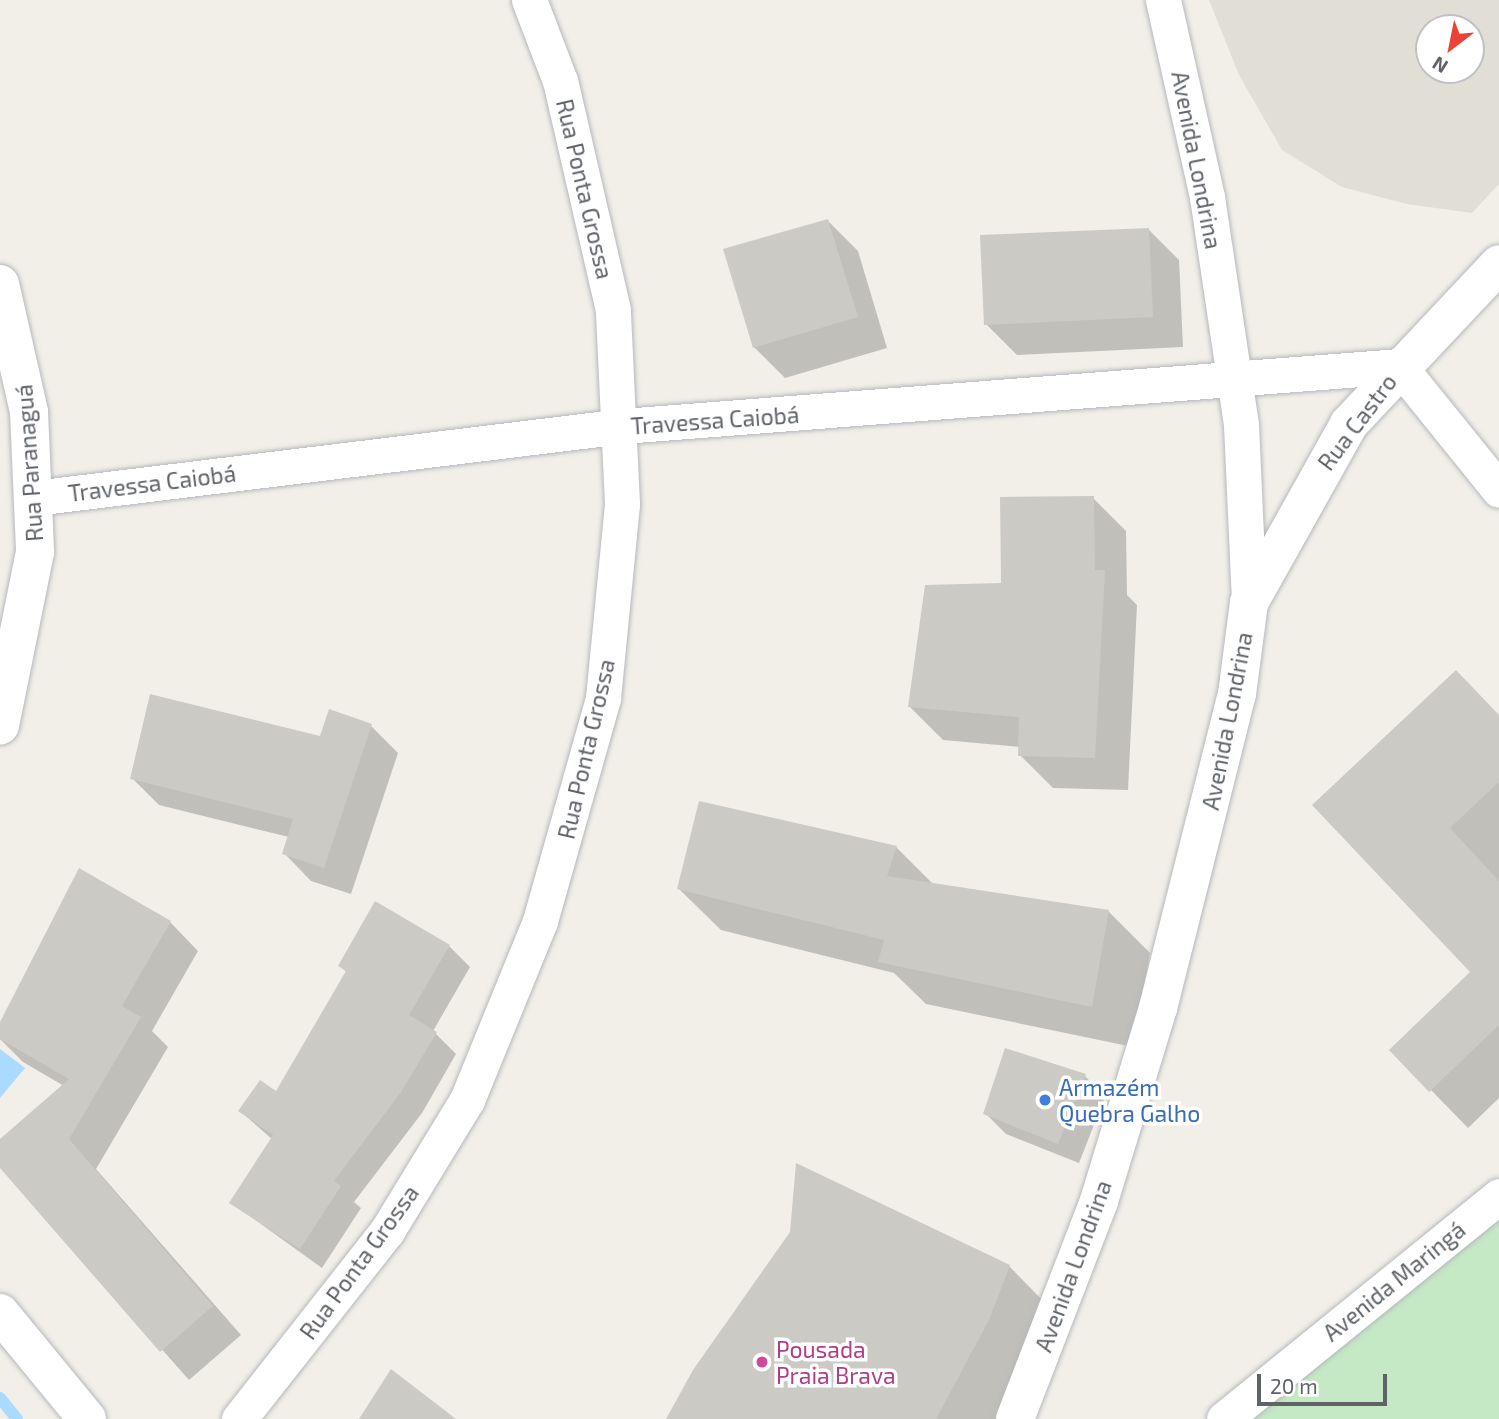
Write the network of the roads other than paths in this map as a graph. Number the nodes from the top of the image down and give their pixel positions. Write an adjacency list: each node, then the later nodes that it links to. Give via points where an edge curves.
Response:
1 (529, 0): 7 (street, Rua Ponta Grossa, via 560,81 591,197 612,310)
2 (1163, 0): 6 (street, Avenida Londrina, via 1207,197)
3 (1499, 264): 5 (street, Rua Castro)
4 (0, 284): 9 (street, Rua Paranaguá, via 15,327 29,412)
5 (1399, 366): 6 (street, Travessa Caiobá); 8 (street); 10 (street, Rua Castro, via 1343,435)
6 (1235, 383): 7 (street, Travessa Caiobá); 10 (street, Avenida Londrina)
7 (623, 426): 9 (street, Travessa Caiobá); 15 (street, Rua Ponta Grossa, via 617,598 603,698 544,908 499,1027 467,1100 387,1231)
8 (1499, 490)
9 (34, 498): 11 (street, Rua Paranaguá, via 35,552)
10 (1249, 603): 16 (street, Avenida Londrina, via 1223,757 1158,1008 1099,1201)
11 (0, 726)
12 (1499, 1196): 17 (street, Avenida Maringá)
13 (0, 1313): 14 (street)
14 (87, 1419)
15 (239, 1419)
16 (1015, 1419)
17 (1224, 1419)

